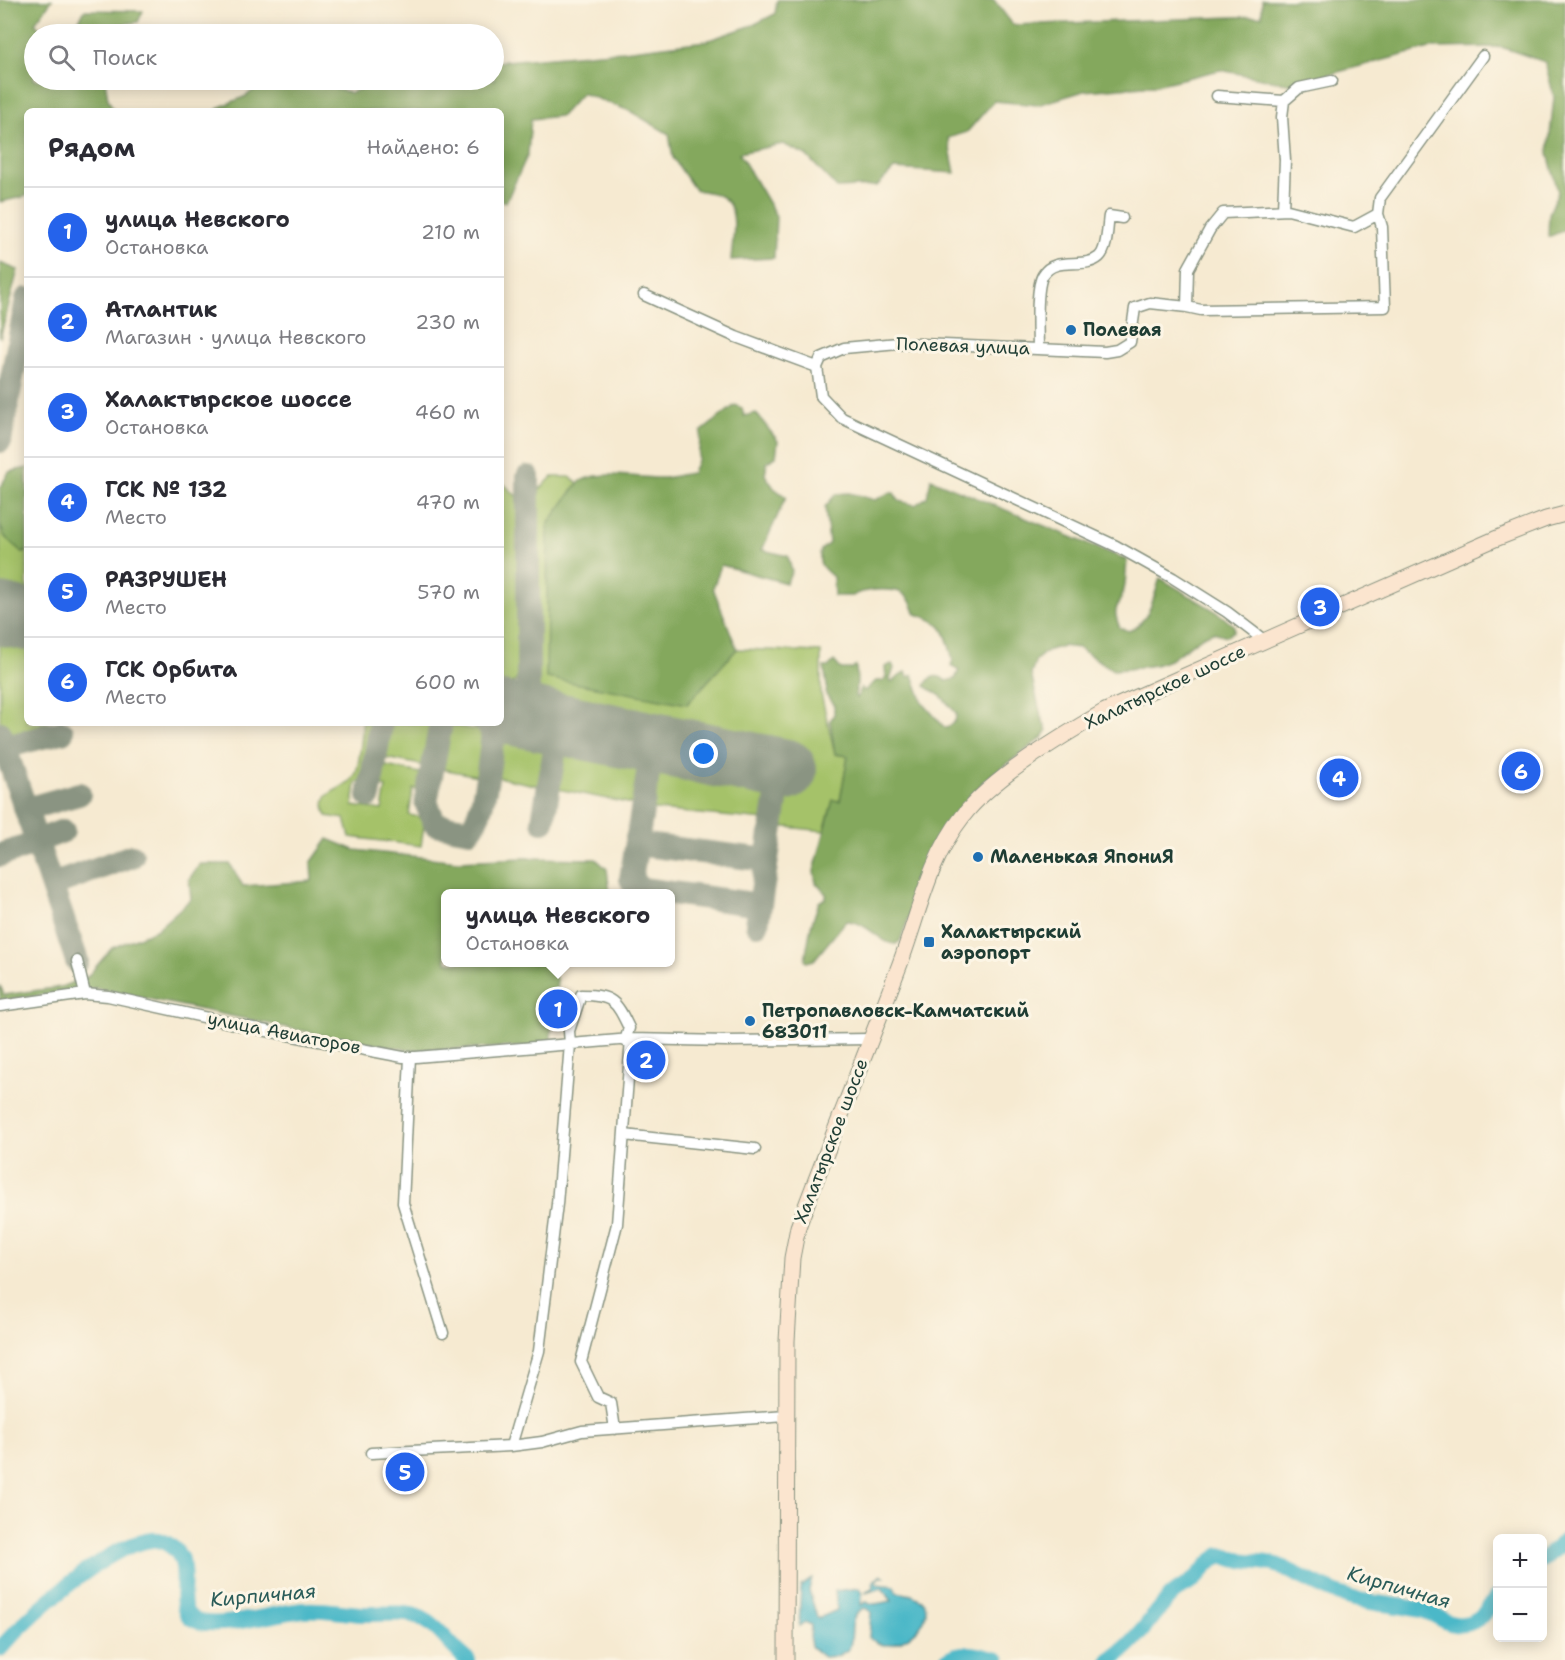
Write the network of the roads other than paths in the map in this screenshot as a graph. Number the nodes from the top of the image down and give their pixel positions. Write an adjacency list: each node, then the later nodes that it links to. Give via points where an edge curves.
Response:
1 (1483, 56): 6 (street, via 1380,198)
2 (1332, 81): 4 (street, via 1299,88)
3 (1217, 96): 4 (street)
4 (1284, 101): 5 (street)
5 (1283, 210): 6 (street, via 1354,227); 9 (street, via 1223,213 1188,269)
6 (1378, 214): 9 (street, via 1382,227 1385,307)
7 (1122, 218): 10 (street, via 1109,216 1100,256 1061,264 1042,276)
8 (644, 295): 11 (street, via 736,337)
9 (1187, 307): 10 (street, Полевая улица, via 1150,303 1135,308 1130,342 1117,350)
10 (1038, 349): 11 (street, Полевая улица, via 898,343 844,348 821,358)
11 (817, 367): 13 (street, via 820,396 842,418 1116,546 1227,612)
12 (1565, 514): 13 (street, Халатырское шоссе, via 1496,539)
13 (1265, 641): 17 (street, Халатырское шоссе, via 1099,714 976,802 939,853)
14 (77, 961): 15 (street)
15 (85, 994): 16 (street, улица Авиаторов); 20 (street, улица Авиаторов)
16 (0, 1006)
17 (870, 1039): 18 (street, улица Авиаторов); 24 (street, Халатырское шоссе, via 798,1227 788,1299)
18 (628, 1040): 19 (street, улица Авиаторов); 19 (street, via 629,1029 618,1006 600,995 581,995 569,1032); 21 (street)
19 (570, 1044): 20 (street, улица Авиаторов); 26 (street, via 557,1204 539,1351)
20 (411, 1057): 23 (street, via 403,1203)
21 (624, 1135): 22 (street); 25 (street, via 617,1224 581,1362 598,1397 611,1403)
22 (755, 1149)
23 (443, 1334)
24 (786, 1416): 25 (street); 28 (street, Халатырское шоссе)
25 (615, 1429): 26 (street, via 582,1431)
26 (511, 1446): 27 (street)
27 (371, 1453)
28 (786, 1660)

